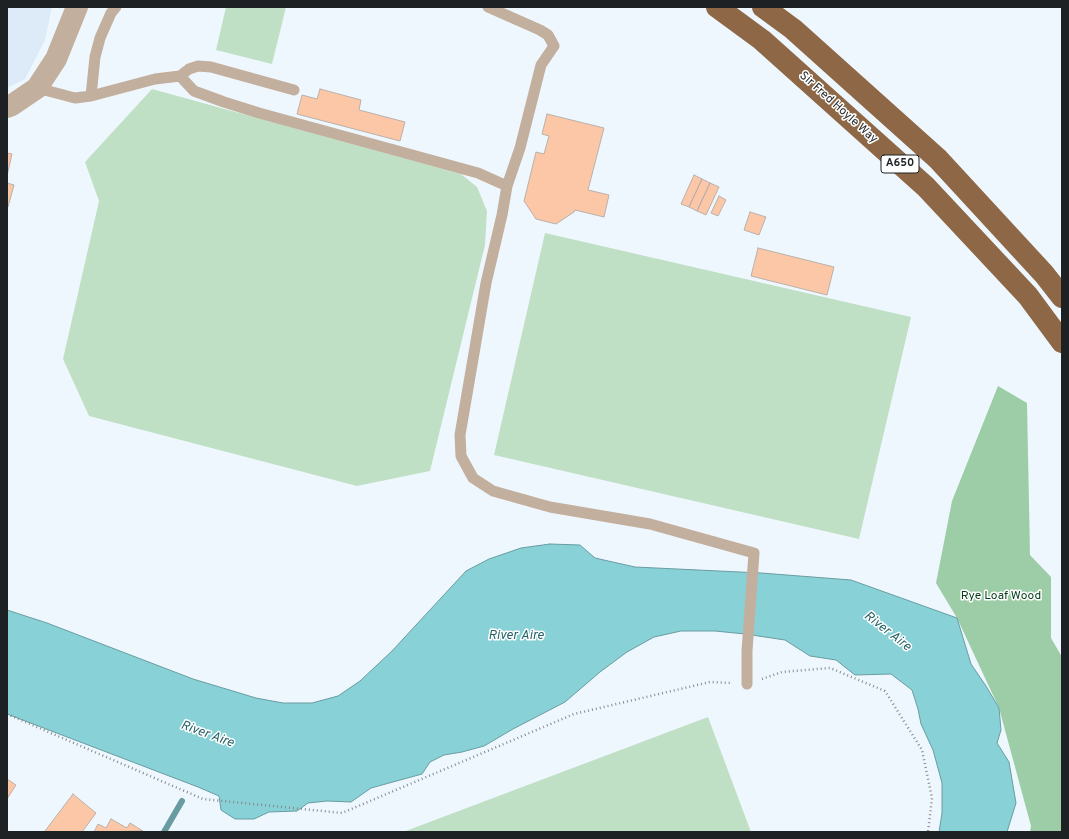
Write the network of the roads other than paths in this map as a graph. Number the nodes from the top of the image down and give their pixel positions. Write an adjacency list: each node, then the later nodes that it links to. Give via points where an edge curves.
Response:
1 (77, 7): 7 (street, via 56,59)
2 (116, 7): 9 (lane, via 111,13 94,57)
3 (488, 7): 11 (lane, via 540,30 548,36 554,46 542,65)
4 (717, 7): 13 (highway, Sir Fred Hoyle Way / A650, via 762,40 926,187 1028,296)
5 (763, 7): 12 (highway, A650, via 793,29 938,159)
6 (180, 76): 8 (lane, via 198,66 211,67); 9 (lane, via 155,79); 11 (lane, via 194,91 224,102 478,173)
7 (37, 88): 9 (lane, via 74,98); 10 (street)
8 (294, 90)
9 (91, 96)
10 (7, 107)
11 (507, 186): 14 (lane, via 486,283 460,435 461,456 473,478 493,491 550,507 650,524 754,553)
12 (1062, 297)
13 (1062, 342)
14 (746, 684)

